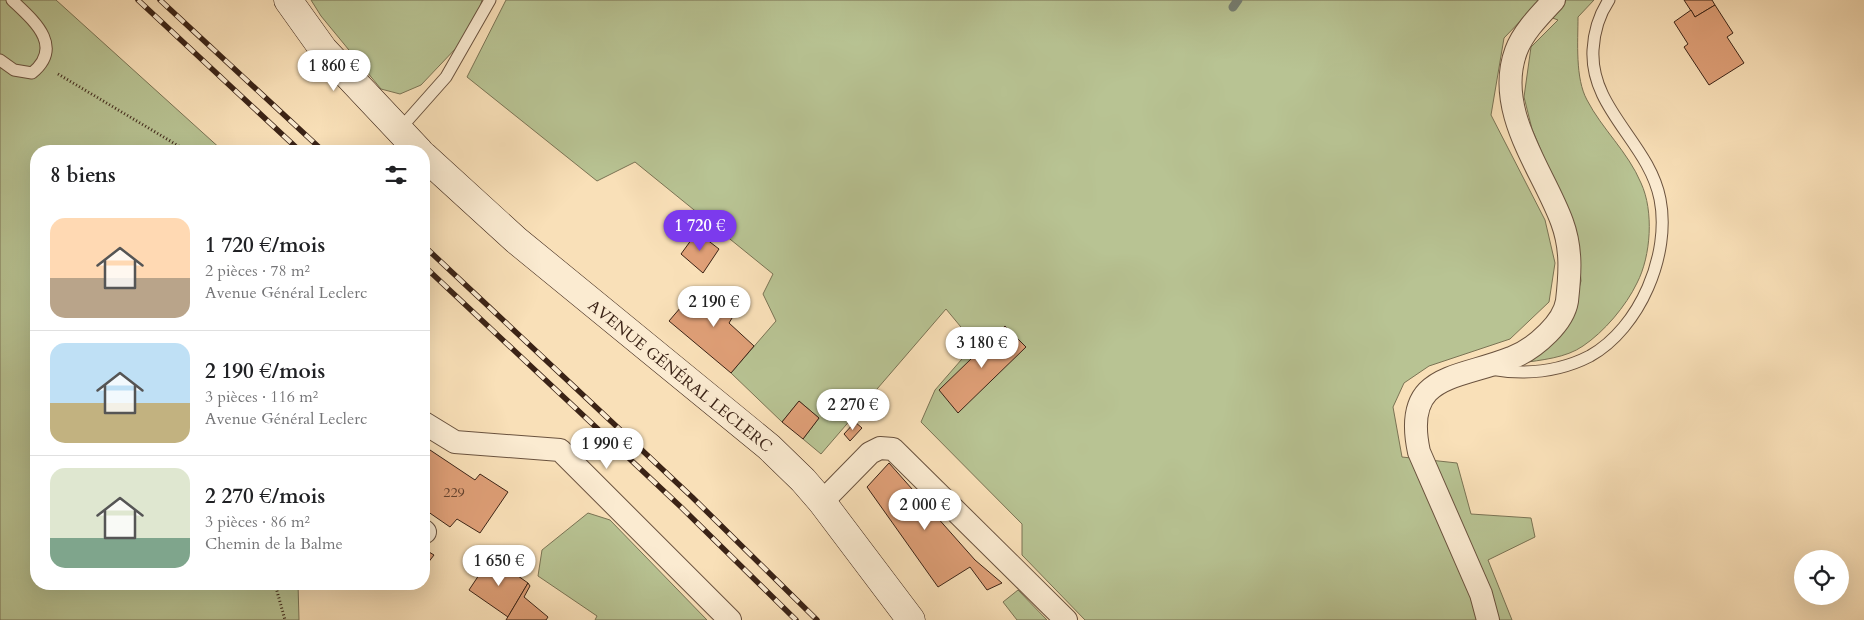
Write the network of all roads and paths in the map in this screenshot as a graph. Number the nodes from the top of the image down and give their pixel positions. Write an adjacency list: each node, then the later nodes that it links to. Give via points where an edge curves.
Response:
1 (12, 0): 7 (lane, via 36,23 45,38)
2 (288, 0): 8 (main road, via 323,49)
3 (490, 0): 8 (lane, via 446,77)
4 (1554, 0): 12 (street, via 1529,29 1516,51 1510,79 1515,114 1525,144 1563,224 1571,267 1566,309 1555,326 1538,342 1513,358)
5 (1609, 0): 12 (lane, via 1594,32 1595,80 1605,102 1652,175 1660,198 1662,227 1656,268 1635,312 1611,340 1590,356 1544,371 1507,372)
6 (0, 60): 7 (lane, via 14,70 32,73)
7 (43, 65): 9 (path)
8 (399, 130): 10 (main road)
9 (177, 145)
10 (413, 145)
11 (430, 161): 14 (main road, AVENUE GÉNÉRAL LECLERC, via 516,240 769,448)
12 (1484, 367): 20 (street, via 1439,381 1428,391 1420,401 1415,433 1419,452 1481,594)
13 (430, 427): 17 (street, via 455,442 560,450)
14 (822, 502): 18 (main road, AVENUE GÉNÉRAL LECLERC); 19 (street, via 870,453 880,448 893,450)
15 (277, 590): 16 (path)
16 (285, 620)
17 (730, 620)
18 (911, 620)
19 (1066, 620)
20 (1488, 620)

